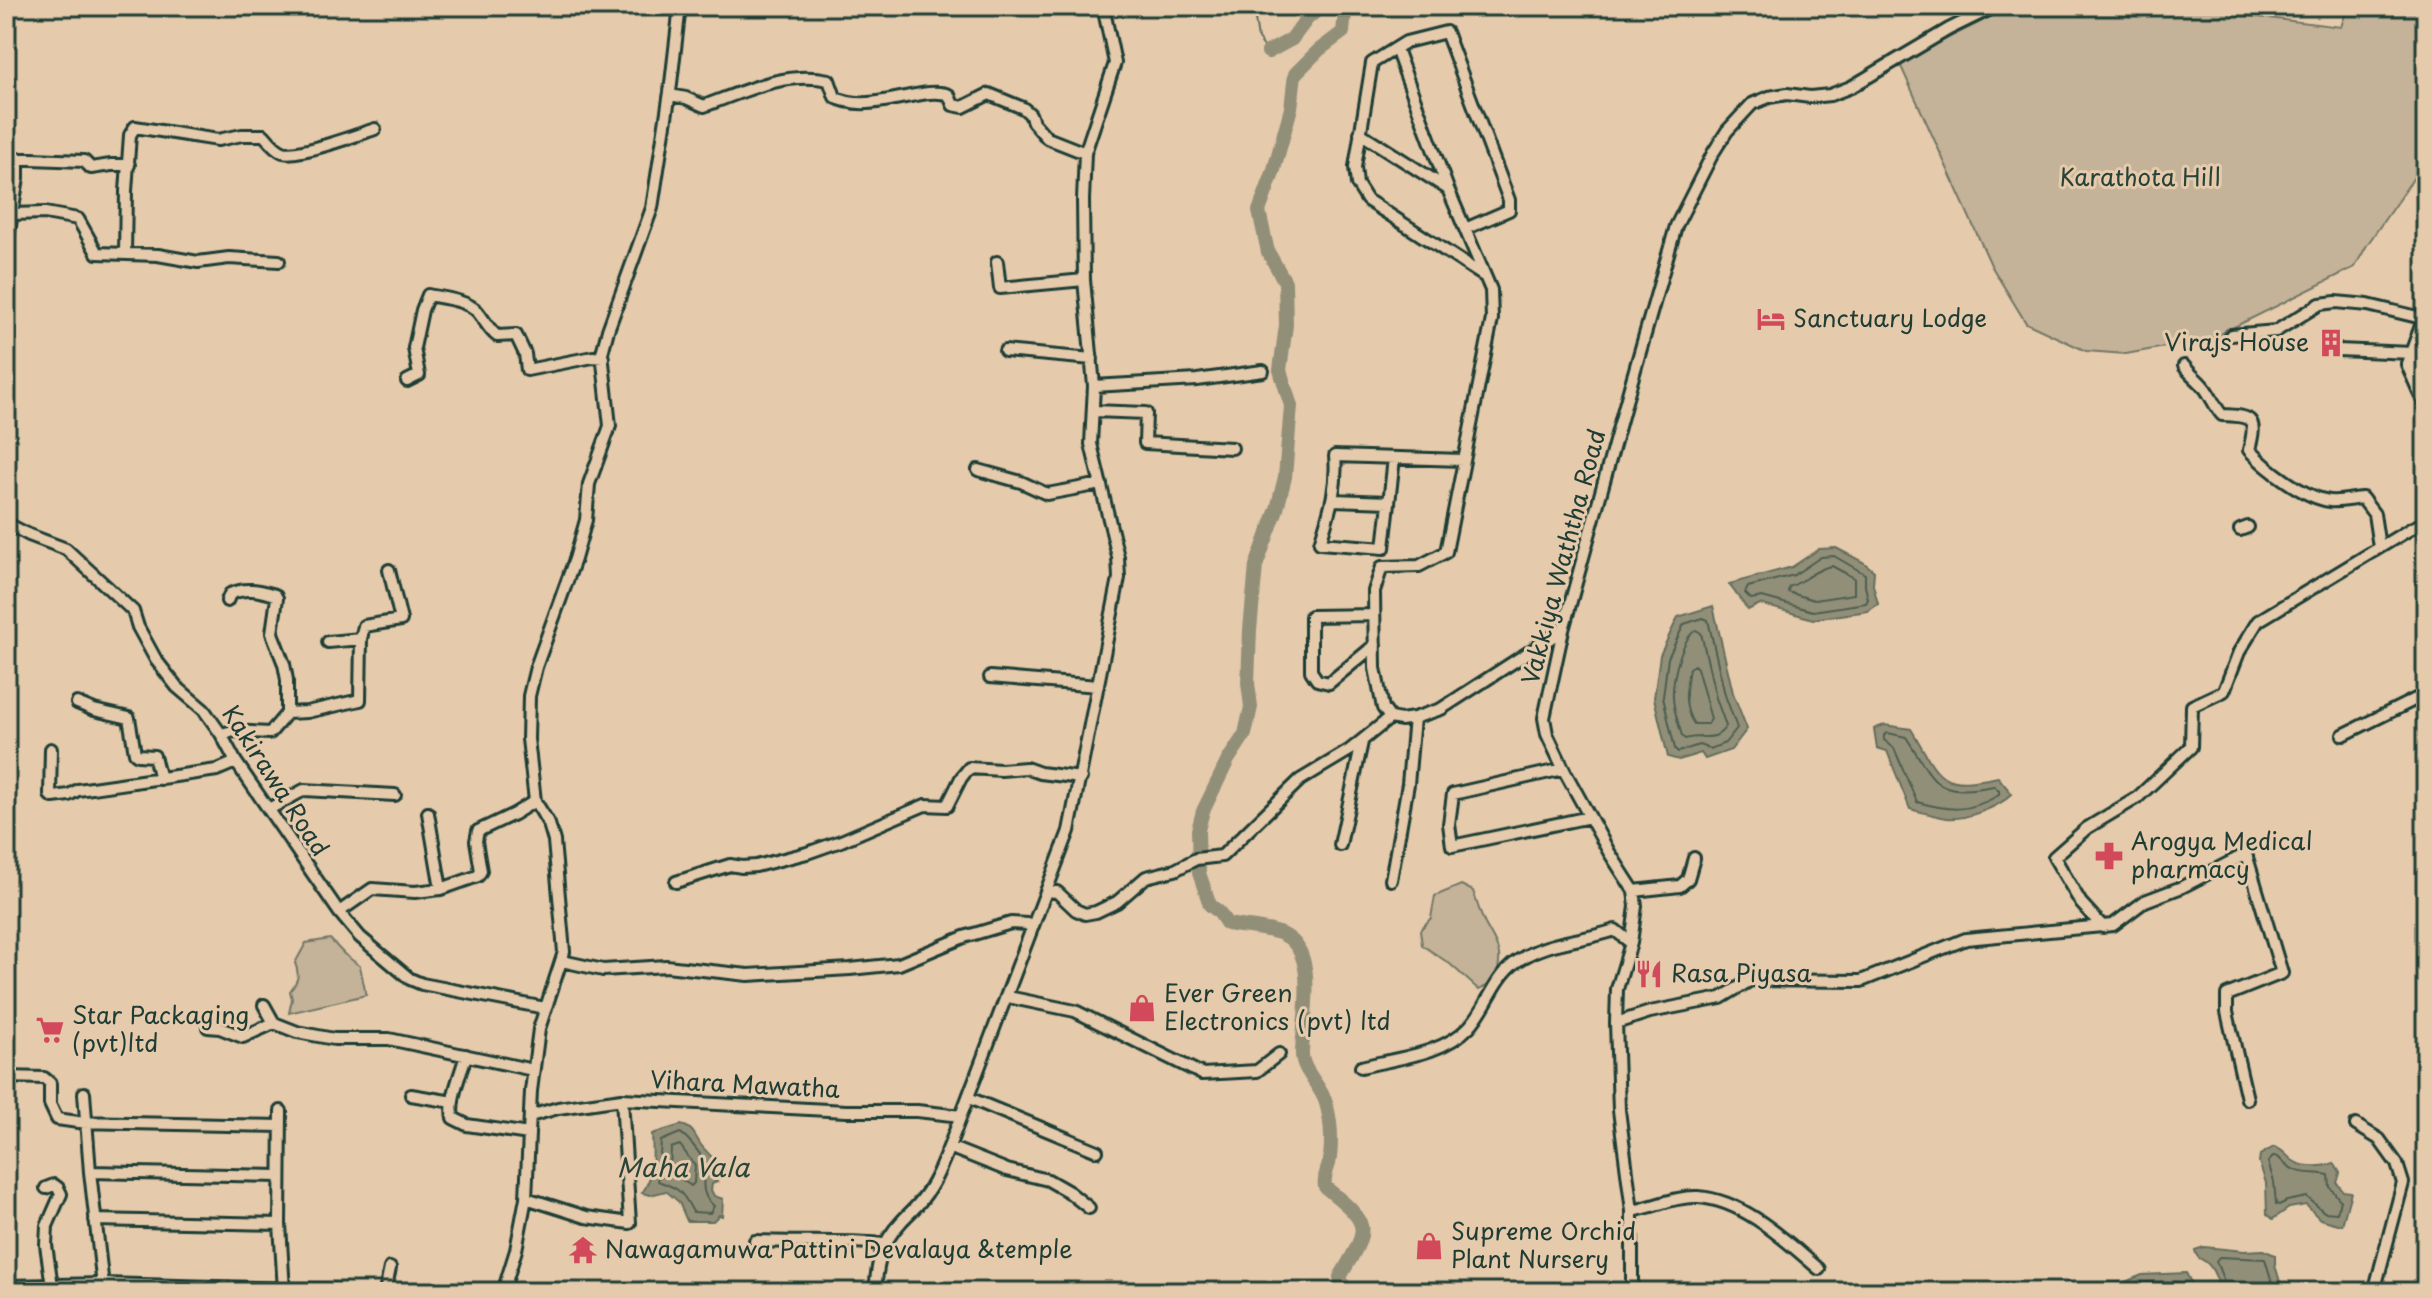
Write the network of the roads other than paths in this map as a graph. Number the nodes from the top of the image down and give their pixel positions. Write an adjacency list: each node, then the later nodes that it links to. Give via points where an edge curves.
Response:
1 (680, 6): 5 (street)
2 (1103, 6): 8 (street, via 1115,63)
3 (1996, 6): 48 (street, Vakkiya Waththa Road, via 1851,87 1830,95 1787,94 1752,104 1727,131 1676,226)
4 (1396, 49): 7 (street, via 1372,63); 11 (street); 13 (street, via 1446,32 1509,200 1509,210)
5 (670, 95): 8 (street, via 704,106 785,78 811,76 829,80 835,97 845,102 890,102 941,91 953,105 963,107 989,94 1023,108 1047,138); 25 (street, via 652,208)
6 (375, 129): 10 (street, via 285,153 264,135 218,140 135,127)
7 (1360, 133): 11 (street); 18 (street, via 1355,167 1367,200)
8 (1085, 153): 19 (street)
9 (12, 158): 10 (street, via 84,161 91,168); 12 (street, via 18,178)
10 (129, 165): 15 (street)
11 (1448, 189): 13 (street)
12 (9, 211): 14 (street); 15 (street, via 78,219 97,253)
13 (1465, 229): 18 (street)
14 (6, 249)
15 (125, 254): 16 (street, via 198,262)
16 (279, 261)
17 (997, 262): 19 (street, via 1000,288)
18 (1484, 276): 35 (street, via 1491,290 1492,319)
19 (1084, 280): 26 (street)
20 (2426, 319): 21 (street, via 2336,302 2320,304 2276,331); 24 (main road)
21 (2231, 335)
22 (2337, 350): 24 (street)
23 (1005, 351): 26 (street)
24 (2413, 353): 31 (main road, via 2409,364)
25 (603, 358): 29 (street, via 527,370 516,335 497,336 475,308 428,295 414,348 419,375); 68 (street, via 610,426 589,484 575,559 529,696)
26 (1092, 359): 30 (street)
27 (2184, 366): 42 (street, via 2222,415 2251,420 2249,450 2258,460 2311,496 2331,501 2362,498 2374,514)
28 (1263, 371): 30 (street)
29 (407, 381)
30 (1094, 386): 32 (street)
31 (2426, 403)
32 (1094, 411): 33 (street, via 1146,413 1145,443); 37 (street, via 1091,444)
33 (1232, 448)
34 (1394, 458): 35 (street); 38 (street, via 1335,456); 39 (street)
35 (1463, 460): 44 (street, via 1446,552 1419,566)
36 (978, 470): 37 (street, via 1047,494)
37 (1101, 484): 53 (street, via 1119,578)
38 (1333, 500): 39 (street); 43 (street, via 1320,543)
39 (1389, 502): 43 (street)
40 (2426, 522): 42 (street)
41 (6, 523): 59 (street, Kakirawa Road, via 66,549 133,611 156,660)
42 (2379, 547): 80 (street, via 2258,621 2224,691 2192,706 2191,747 2137,798 2087,828 2054,857 2081,903)
43 (1384, 548): 44 (street)
44 (1382, 567): 47 (street)
45 (389, 570): 49 (street, via 401,620 364,626)
46 (227, 601): 56 (street, via 234,592 254,589 277,598 272,633 284,664)
47 (1374, 615): 51 (street); 51 (street, via 1311,616 1311,671 1317,680 1329,683)
48 (1563, 630): 58 (street, via 1441,709); 64 (street, Vakkiya Waththa Road, via 1544,718)
49 (361, 639): 50 (street); 56 (street, via 360,700)
50 (328, 642)
51 (1375, 645): 57 (street, via 1383,708)
52 (990, 677): 53 (street)
53 (1098, 686): 65 (street)
54 (2426, 694): 60 (street)
55 (77, 703): 66 (street, via 129,718 135,753 154,756)
56 (287, 713): 59 (street, via 270,733)
57 (1390, 718): 58 (street); 61 (street)
58 (1414, 718): 74 (street)
59 (221, 734): 63 (street, Kakirawa Road)
60 (2343, 735)
61 (1362, 742): 72 (street); 77 (street, via 1300,780 1222,856 1146,877 1096,912 1085,914 1057,892)
62 (51, 749): 66 (street, via 53,797)
63 (236, 762): 66 (street); 69 (street, Kakirawa Road)
64 (1563, 769): 71 (street, Vakkiya Waththa Road); 71 (street, via 1453,794 1452,846)
65 (1081, 778): 75 (street, via 1026,768 969,768 947,806 925,805 807,853 756,866 730,865); 77 (street, via 1069,831)
66 (160, 779)
67 (395, 795): 69 (street, via 304,790)
68 (535, 801): 76 (street, via 478,831 478,876); 83 (street, via 554,841)
69 (269, 809): 79 (street, Kakirawa Road)
70 (428, 813): 76 (street)
71 (1590, 817): 78 (street, Vakkiya Waththa Road)
72 (1340, 845)
73 (1694, 858): 78 (street, via 1688,879 1680,886)
74 (1391, 880)
75 (676, 882)
76 (441, 889): 79 (street, via 372,889)
77 (1046, 891): 81 (street)
78 (1634, 891): 82 (street)
79 (339, 912): 86 (street, Kakirawa Road, via 410,979)
80 (2103, 927): 88 (street, via 1966,939 1861,981 1751,980 1721,998); 99 (street, via 2145,901 2246,854 2282,973 2227,995)
81 (1031, 928): 83 (street, via 1011,923 899,964 850,969 748,975 666,966 603,970); 84 (street)
82 (1631, 943): 88 (street, via 1617,989); 92 (street, via 1615,930 1539,951 1515,963 1470,1026 1444,1046)
83 (562, 961): 86 (street)
84 (1008, 997): 90 (street, via 1075,1011 1202,1074 1257,1071); 97 (street)
85 (264, 1005): 87 (street)
86 (545, 1008): 93 (street)
87 (274, 1023): 89 (street, via 243,1037); 91 (street, via 334,1039 389,1039)
88 (1616, 1023): 116 (street, via 1619,1110)
89 (208, 1027)
90 (1279, 1054)
91 (466, 1055): 93 (street); 100 (street)
92 (1361, 1067)
93 (533, 1070): 102 (street)
94 (6, 1077): 104 (street, via 44,1078 50,1083 50,1104 57,1119)
95 (84, 1093): 104 (street)
96 (411, 1095): 100 (street)
97 (969, 1098): 103 (street); 109 (street)
98 (622, 1099): 102 (street, Vihara Mawatha); 103 (street, Vihara Mawatha); 113 (street, via 630,1223 586,1217)
99 (2247, 1099)
100 (453, 1102): 107 (street, via 453,1118 467,1125)
101 (281, 1111): 106 (street)
102 (530, 1116): 107 (street)
103 (961, 1116): 108 (street)
104 (86, 1122): 106 (street); 110 (street)
105 (2356, 1125): 133 (street, via 2379,1139 2403,1183)
106 (281, 1126): 111 (street)
107 (529, 1134): 113 (street)
108 (949, 1147): 115 (street, via 1048,1180); 121 (street, via 922,1200)
109 (1097, 1151)
110 (90, 1172): 111 (street); 118 (street)
111 (279, 1176): 119 (street)
112 (46, 1188): 117 (street, via 54,1185 61,1194)
113 (526, 1198): 130 (street)
114 (47, 1204): 117 (street)
115 (1089, 1208)
116 (1632, 1211): 123 (street, via 1697,1197 1715,1201 1766,1225); 132 (street)
117 (50, 1220): 124 (street, via 46,1245)
118 (95, 1220): 119 (street); 125 (street)
119 (280, 1224): 127 (street)
120 (755, 1241): 121 (street)
121 (884, 1244): 131 (street)
122 (390, 1268): 129 (street)
123 (1819, 1269)
124 (52, 1286): 125 (main road); 126 (main road)
125 (103, 1286): 127 (main road)
126 (6, 1288)
127 (284, 1291): 128 (main road)
128 (334, 1292)
129 (385, 1292)
130 (503, 1292)
131 (875, 1292)
132 (1632, 1292)
133 (2374, 1292)

